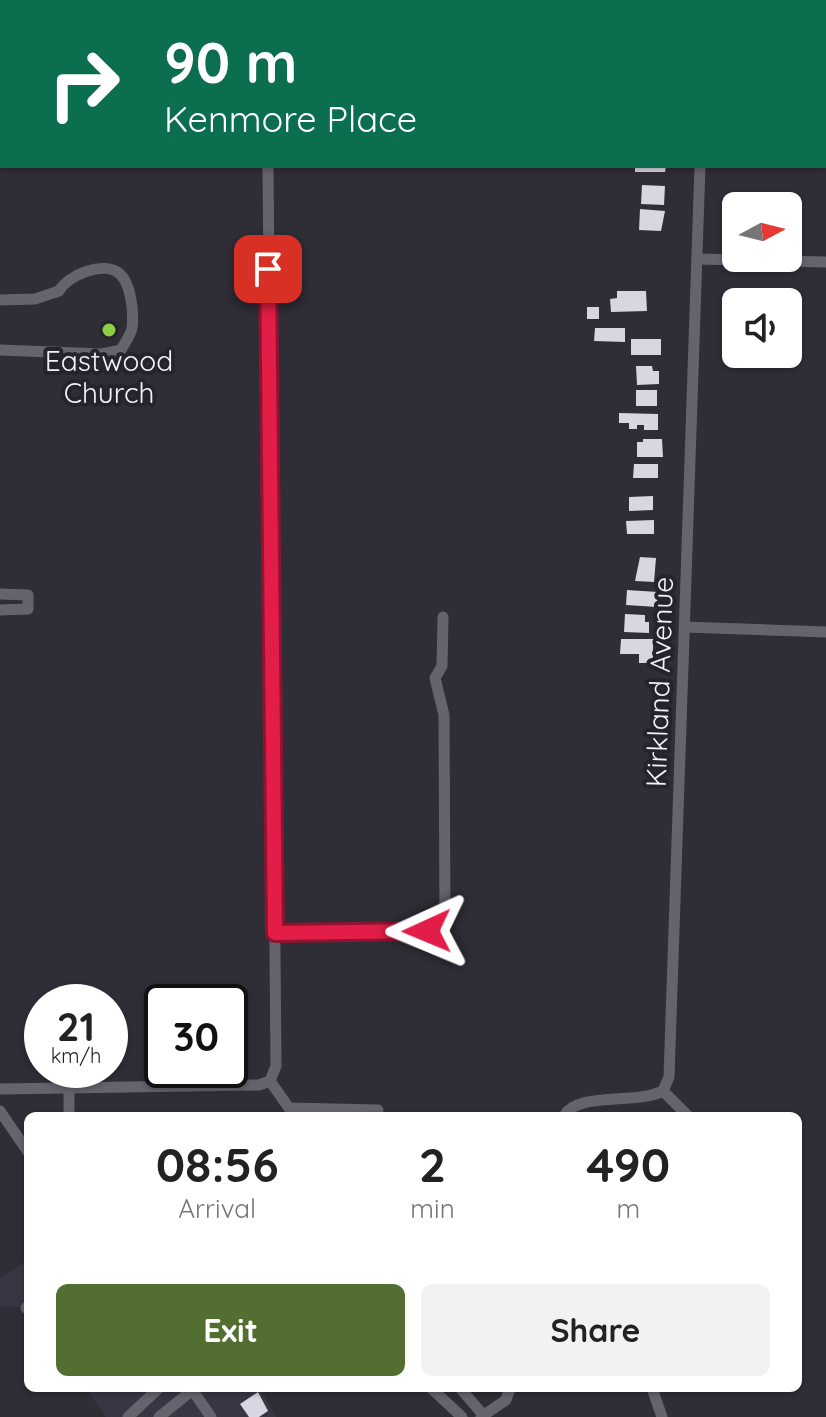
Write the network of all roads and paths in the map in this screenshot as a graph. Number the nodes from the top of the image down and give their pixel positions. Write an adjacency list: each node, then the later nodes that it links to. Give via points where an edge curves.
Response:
1 (268, 168): 12 (street)
2 (700, 168): 3 (street, Kirkland Avenue)
3 (698, 259): 4 (street); 10 (street, Kirkland Avenue)
4 (826, 262)
5 (0, 300): 6 (street, via 35,299 59,291 64,282 84,272 118,271 128,283 132,330 121,350 102,354)
6 (0, 350)
7 (0, 594): 8 (street, via 28,595 28,609)
8 (0, 610)
9 (443, 617): 12 (street, via 442,666 435,678 444,715 445,919 427,931)
10 (685, 627): 11 (street); 17 (street, Kirkland Avenue, via 669,1077)
11 (826, 632)
12 (275, 933): 13 (street, via 276,1066)
13 (270, 1081): 14 (street); 18 (street, via 289,1108)
14 (128, 1087)
15 (69, 1088): 16 (street); 20 (street)
16 (0, 1089)
17 (663, 1091): 21 (street, via 651,1097 587,1101); 22 (street)
18 (378, 1110)
19 (0, 1111): 23 (street)
20 (69, 1112)
21 (567, 1112)
22 (684, 1112)
23 (24, 1146)
24 (155, 1392): 32 (street)
25 (189, 1392): 33 (street)
26 (195, 1392): 34 (street)
27 (435, 1392): 35 (street)
28 (463, 1392): 31 (street)
29 (509, 1392): 31 (street, via 506,1400)
30 (653, 1392): 36 (street)
31 (483, 1416)
32 (128, 1417)
33 (159, 1417)
34 (211, 1417)
35 (462, 1417)
36 (662, 1417)

